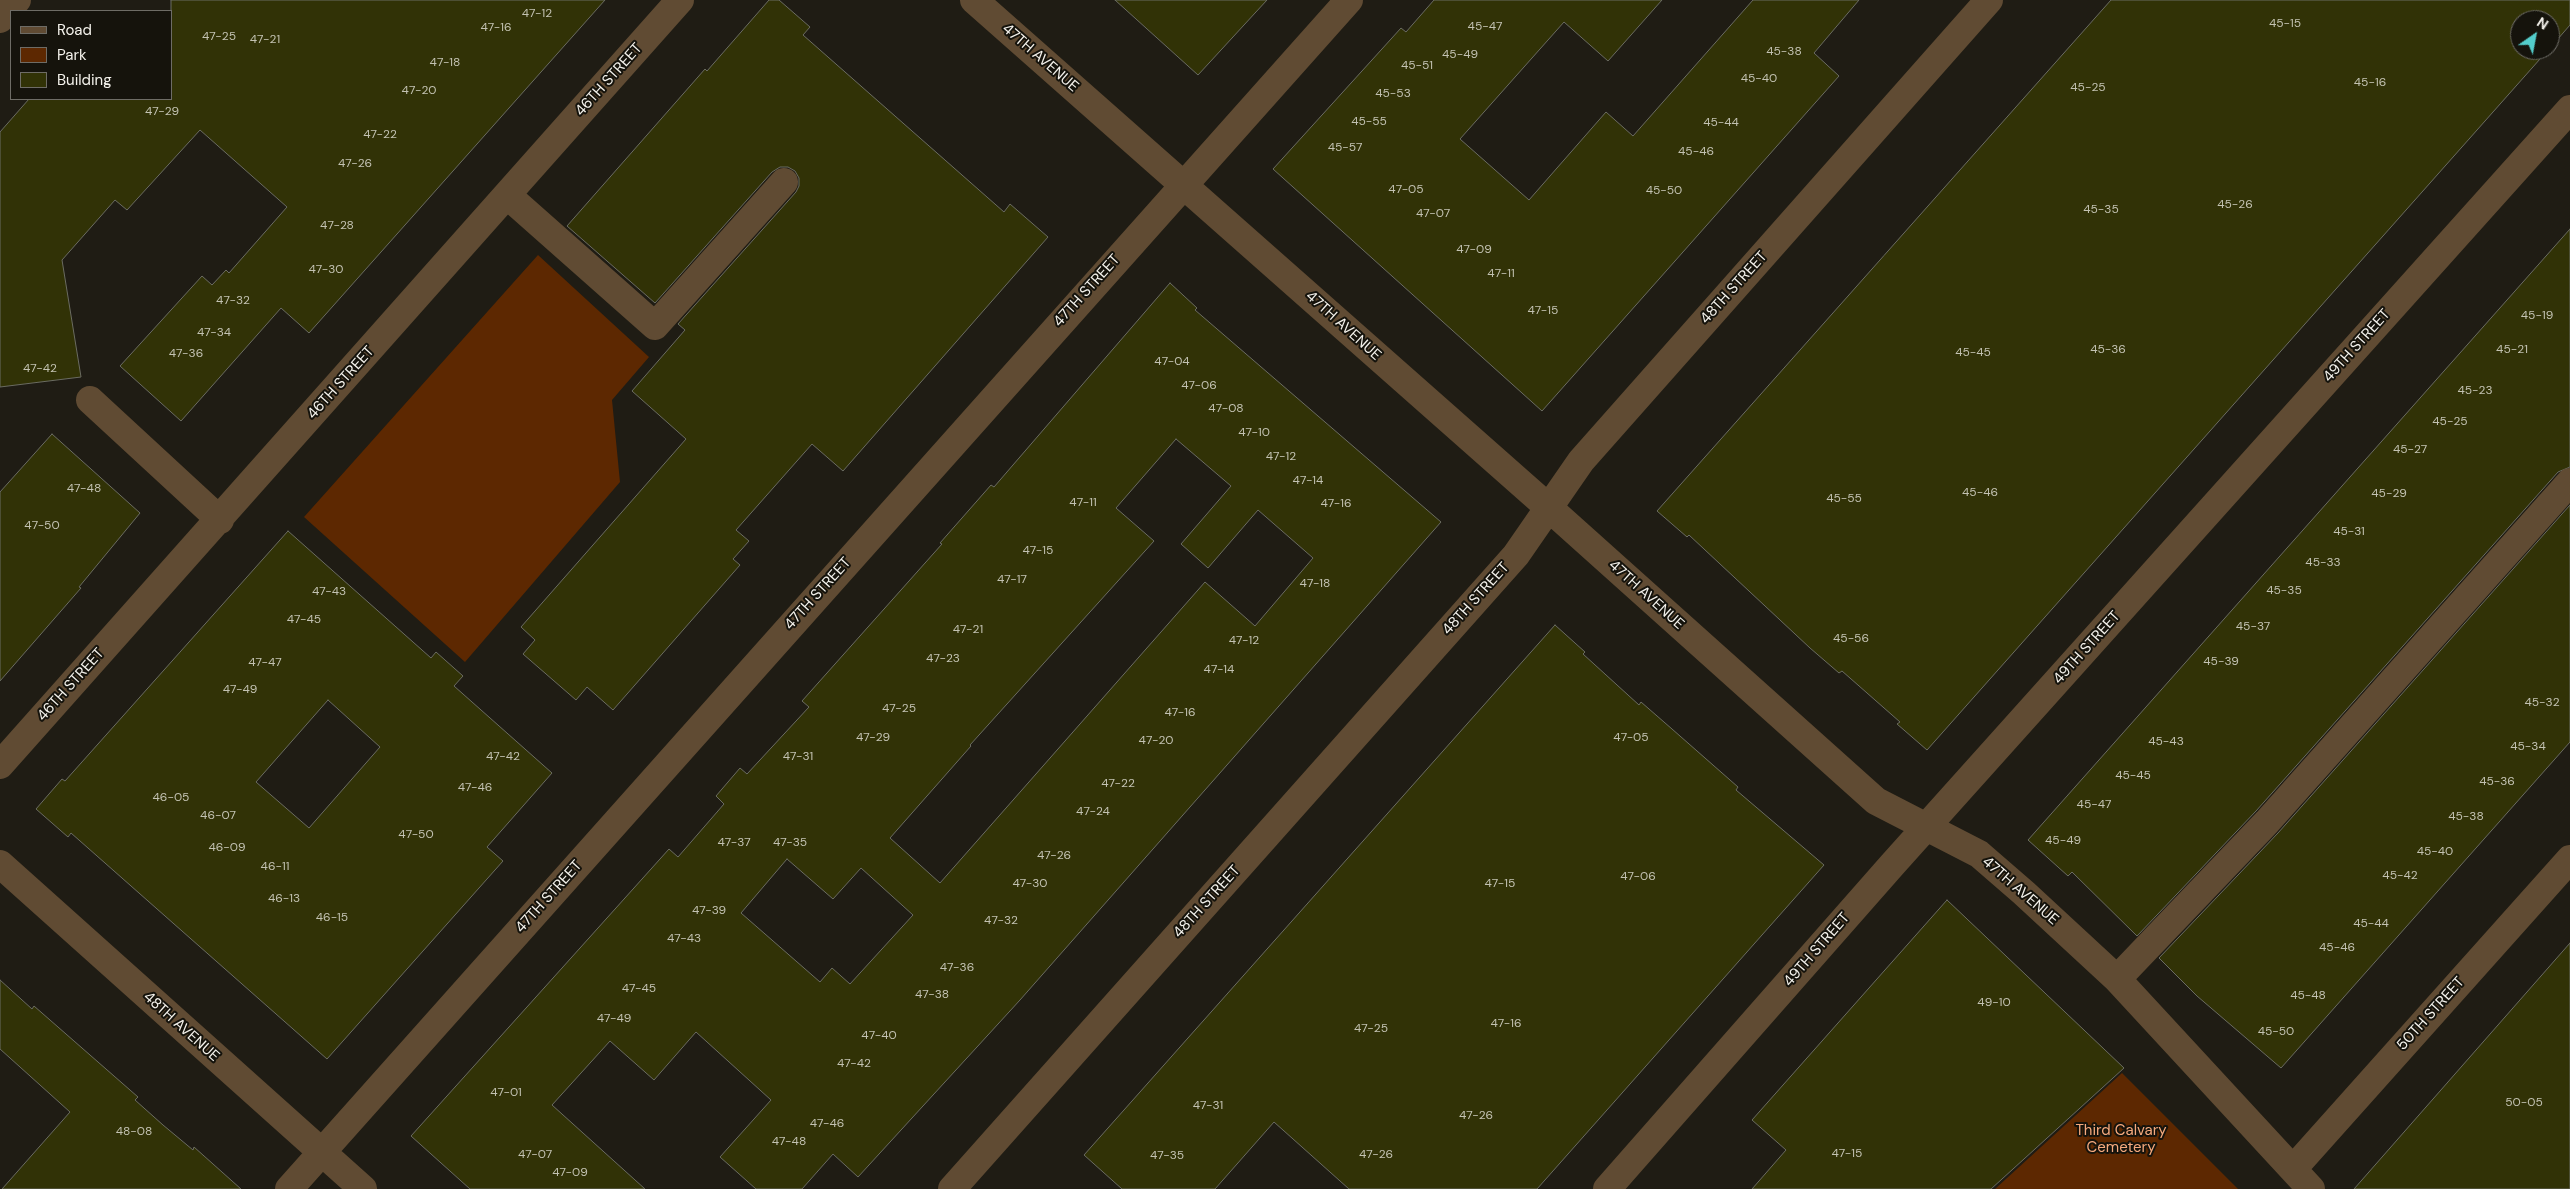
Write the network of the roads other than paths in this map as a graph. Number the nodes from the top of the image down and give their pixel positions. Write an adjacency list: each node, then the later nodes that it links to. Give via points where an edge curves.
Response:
1 (17, 0): 6 (street)
2 (680, 0): 10 (street, 46TH STREET)
3 (974, 0): 9 (street, 47TH AVENUE)
4 (1349, 0): 9 (street, 47TH STREET)
5 (1989, 0): 13 (street, 48TH STREET, via 1599,440)
6 (0, 19)
7 (2570, 109): 16 (street, 49TH STREET)
8 (784, 182): 10 (street, via 655,326)
9 (1183, 185): 13 (street, 47TH AVENUE); 20 (street, 47TH STREET)
10 (507, 195): 14 (street, 46TH STREET)
11 (90, 400): 14 (street)
12 (2570, 482): 19 (street, via 2267,822)
13 (1549, 508): 16 (street, 47TH AVENUE, via 1876,801); 24 (street, 48TH STREET, via 1509,562)
14 (220, 520): 15 (street, 46TH STREET)
15 (0, 765)
16 (1926, 828): 19 (street, 47TH AVENUE, via 1979,854); 25 (street, 49TH STREET)
17 (2570, 858): 21 (street, 50TH STREET)
18 (0, 864): 20 (street, 48TH AVENUE)
19 (2118, 979): 21 (street, 47TH AVENUE)
20 (322, 1153): 22 (street, 47TH STREET); 23 (street, 48TH AVENUE)
21 (2293, 1169): 26 (street, 47TH AVENUE)
22 (289, 1189)
23 (363, 1189)
24 (952, 1189)
25 (1607, 1189)
26 (2311, 1189)

